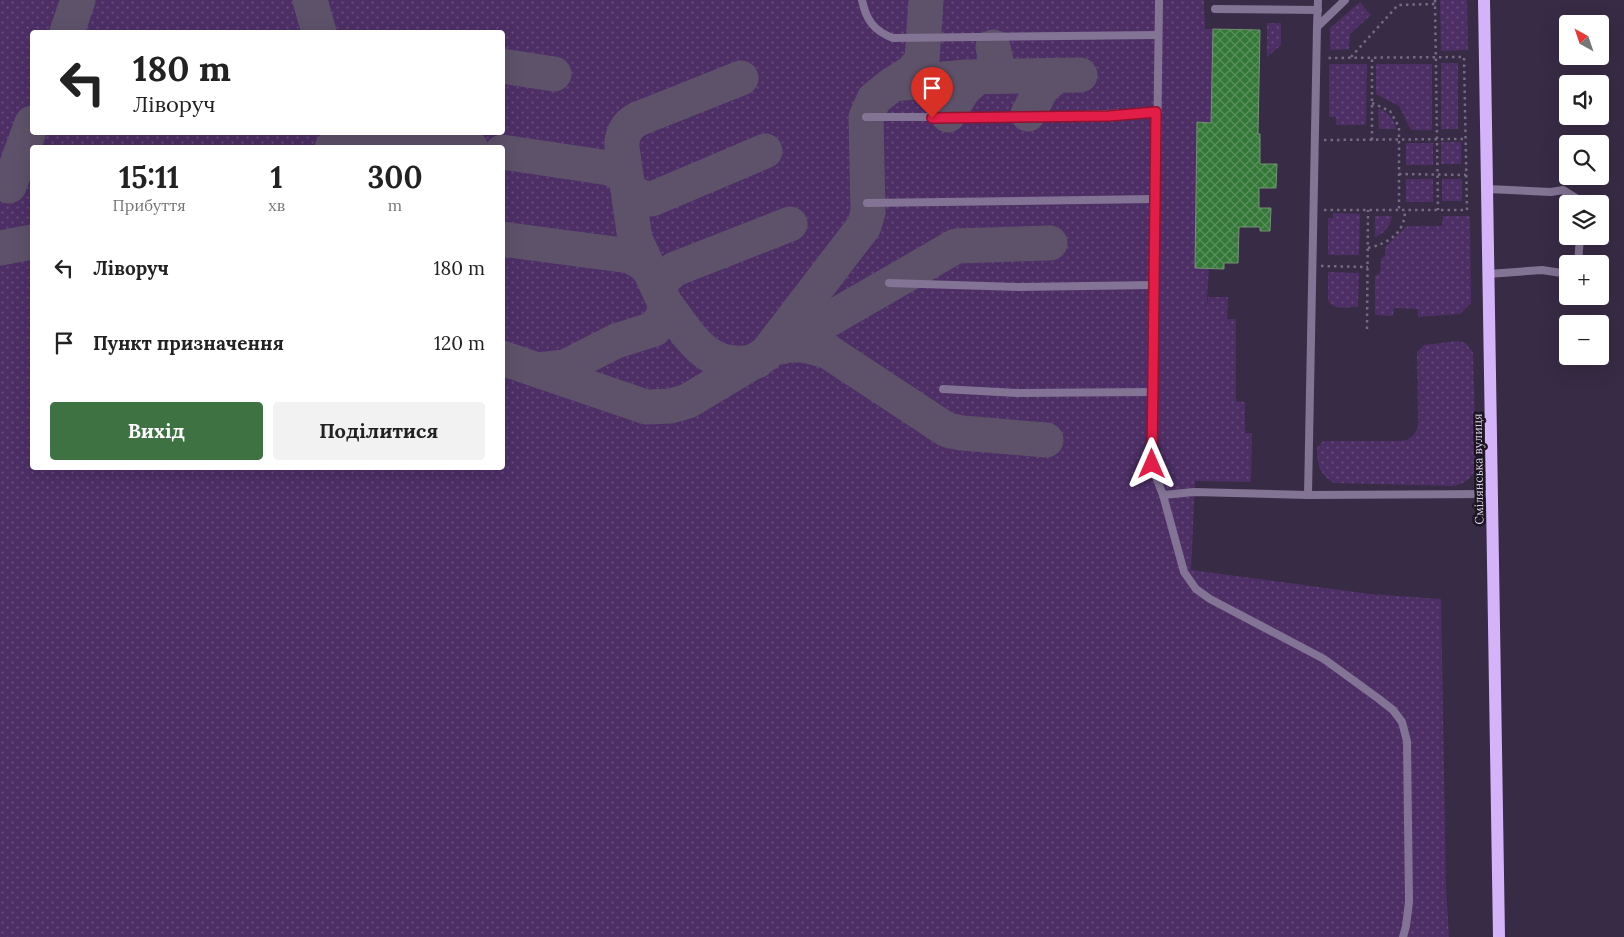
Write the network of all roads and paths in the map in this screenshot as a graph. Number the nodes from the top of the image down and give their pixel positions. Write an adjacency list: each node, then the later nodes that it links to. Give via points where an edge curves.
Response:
1 (862, 0): 13 (lane, via 871,25 893,38)
2 (1159, 0): 13 (lane)
3 (1272, 0): 10 (lane)
4 (1318, 0): 11 (lane)
5 (1345, 0): 12 (lane)
6 (1435, 0): 8 (path)
7 (1484, 0): 29 (main road, Смілянська вулиця)
8 (1435, 4): 15 (path); 17 (path, via 1398,5)
9 (1215, 9): 10 (lane)
10 (1272, 10): 11 (lane)
11 (1318, 10): 12 (lane)
12 (1317, 26): 16 (lane)
13 (1158, 35): 19 (lane)
14 (1372, 57): 15 (path); 17 (path); 18 (path)
15 (1436, 57): 22 (path); 23 (path, via 1464,57)
16 (1317, 58): 17 (path); 25 (lane)
17 (1351, 58)
18 (1372, 103): 21 (path, via 1384,107 1394,116 1399,128); 24 (path)
19 (1156, 112): 20 (lane, via 1046,117); 31 (lane)
20 (866, 117)
21 (1398, 139): 22 (path); 24 (path); 26 (path)
22 (1437, 139): 23 (path); 28 (path)
23 (1465, 139): 27 (path)
24 (1372, 140): 25 (path)
25 (1315, 141): 33 (lane)
26 (1399, 174): 28 (path); 35 (path)
27 (1466, 174): 28 (path); 37 (path, via 1467,210)
28 (1437, 175): 37 (path)
29 (1487, 189): 30 (lane, via 1563,190); 42 (main road, Смілянська вулиця)
30 (1571, 195)
31 (1155, 199): 32 (lane); 44 (lane)
32 (867, 204)
33 (1314, 210): 34 (path); 39 (lane)
34 (1368, 210): 35 (path); 38 (path)
35 (1399, 210): 36 (path)
36 (1405, 210): 37 (path); 38 (path, via 1404,222 1395,236)
37 (1438, 210)
38 (1368, 248): 40 (path)
39 (1312, 266): 40 (path); 50 (lane)
40 (1368, 267): 45 (path)
41 (1559, 273): 42 (lane, via 1542,270)
42 (1488, 274): 48 (main road, Смілянська вулиця)
43 (889, 283): 44 (lane, via 1020,287)
44 (1154, 285): 47 (lane)
45 (1368, 329)
46 (943, 389): 47 (lane, via 1027,393)
47 (1153, 392): 49 (lane, via 1152,464)
48 (1492, 494): 50 (lane); 52 (main road, Смілянська вулиця)
49 (1163, 495): 50 (lane, via 1194,492); 51 (lane, via 1181,565 1196,589 1324,659 1387,704 1402,722 1407,742 1409,902 1408,921)
50 (1308, 495)
51 (1402, 937)
52 (1498, 937)

